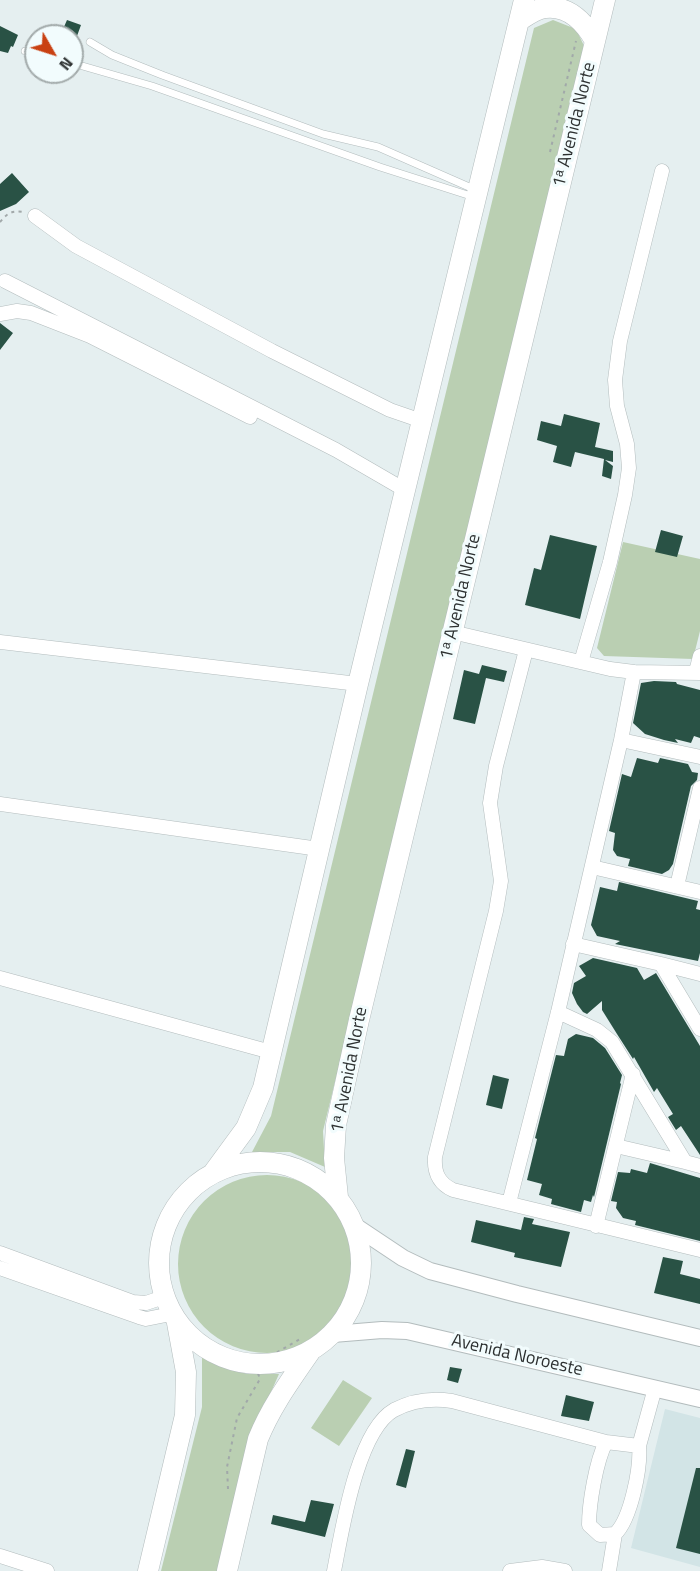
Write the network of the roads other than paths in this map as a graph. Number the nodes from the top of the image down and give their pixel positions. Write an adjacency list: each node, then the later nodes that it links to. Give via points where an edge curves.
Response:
1 (524, 0): 3 (main road)
2 (605, 0): 4 (main road, 1ᵃ Avenida Norte)
3 (519, 21): 4 (main road, via 545,8 556,9 582,20); 8 (main road)
4 (596, 41): 14 (main road, 1ᵃ Avenida Norte)
5 (90, 42): 8 (lane, via 162,75 323,134 378,147)
6 (84, 66): 8 (lane, via 152,86 380,167)
7 (662, 171): 18 (street, via 615,380 627,444 625,495)
8 (477, 194): 12 (main road)
9 (35, 216): 12 (street, via 76,246 272,351 390,410)
10 (5, 281): 13 (street, via 336,450)
11 (0, 314): 13 (street, via 31,314 90,336)
12 (422, 421): 13 (main road)
13 (405, 493): 21 (main road)
14 (453, 632): 16 (street); 42 (main road, 1ᵃ Avenida Norte, via 336,1125)
15 (0, 642): 21 (street)
16 (526, 650): 18 (street); 43 (street, via 490,803 501,881 498,901 435,1156 436,1173 446,1187)
17 (700, 656): 20 (street)
18 (581, 662): 19 (street)
19 (634, 672): 20 (street); 22 (street)
20 (698, 672)
21 (358, 684): 26 (main road)
22 (621, 740): 23 (street); 27 (street)
23 (700, 757)
24 (700, 788): 28 (street)
25 (0, 804): 26 (street)
26 (319, 849): 36 (main road)
27 (592, 867): 28 (street); 30 (street)
28 (677, 886): 29 (street)
29 (700, 892)
30 (573, 944): 31 (street); 34 (street)
31 (661, 964): 32 (street); 35 (street)
32 (700, 974)
33 (0, 978): 36 (street)
34 (558, 1012): 37 (street, via 606,1036); 43 (street)
35 (700, 1029)
36 (271, 1052): 41 (main road, via 263,1088 246,1128)
37 (633, 1074): 38 (street); 39 (street)
38 (616, 1146): 39 (street); 45 (street)
39 (685, 1162): 40 (street)
40 (700, 1166)
41 (213, 1173): 42 (main road, via 245,1162 280,1163 312,1175); 49 (main road, via 189,1190 177,1205 161,1240 158,1269)
42 (338, 1197): 44 (main road)
43 (509, 1203): 45 (street)
44 (355, 1226): 50 (main road, via 361,1254 360,1283 350,1311); 51 (street, via 430,1271)
45 (596, 1226): 46 (street)
46 (700, 1250)
47 (0, 1253): 49 (street, via 133,1302)
48 (0, 1268): 49 (street, via 146,1319)
49 (171, 1311): 52 (main road, via 198,1345 225,1359 255,1365 283,1362); 60 (main road, via 186,1372 185,1415)
50 (333, 1334): 52 (main road); 53 (street, Avenida Noroeste, via 407,1331)
51 (700, 1338)
52 (305, 1345): 61 (main road, via 258,1439)
53 (655, 1388): 54 (street, Avenida Noroeste); 56 (street)
54 (700, 1399)
55 (606, 1442): 56 (street); 57 (street, via 600,1453 589,1525 600,1535); 62 (street, via 453,1401 413,1402 393,1411 373,1434 360,1462)
56 (639, 1446): 57 (street, via 631,1504)
57 (615, 1534): 65 (street)
58 (0, 1556): 59 (street)
59 (47, 1571)
60 (148, 1571)
61 (227, 1571)
62 (334, 1571)
63 (510, 1571): 64 (street, via 542,1567)
64 (565, 1571)
65 (609, 1571)

